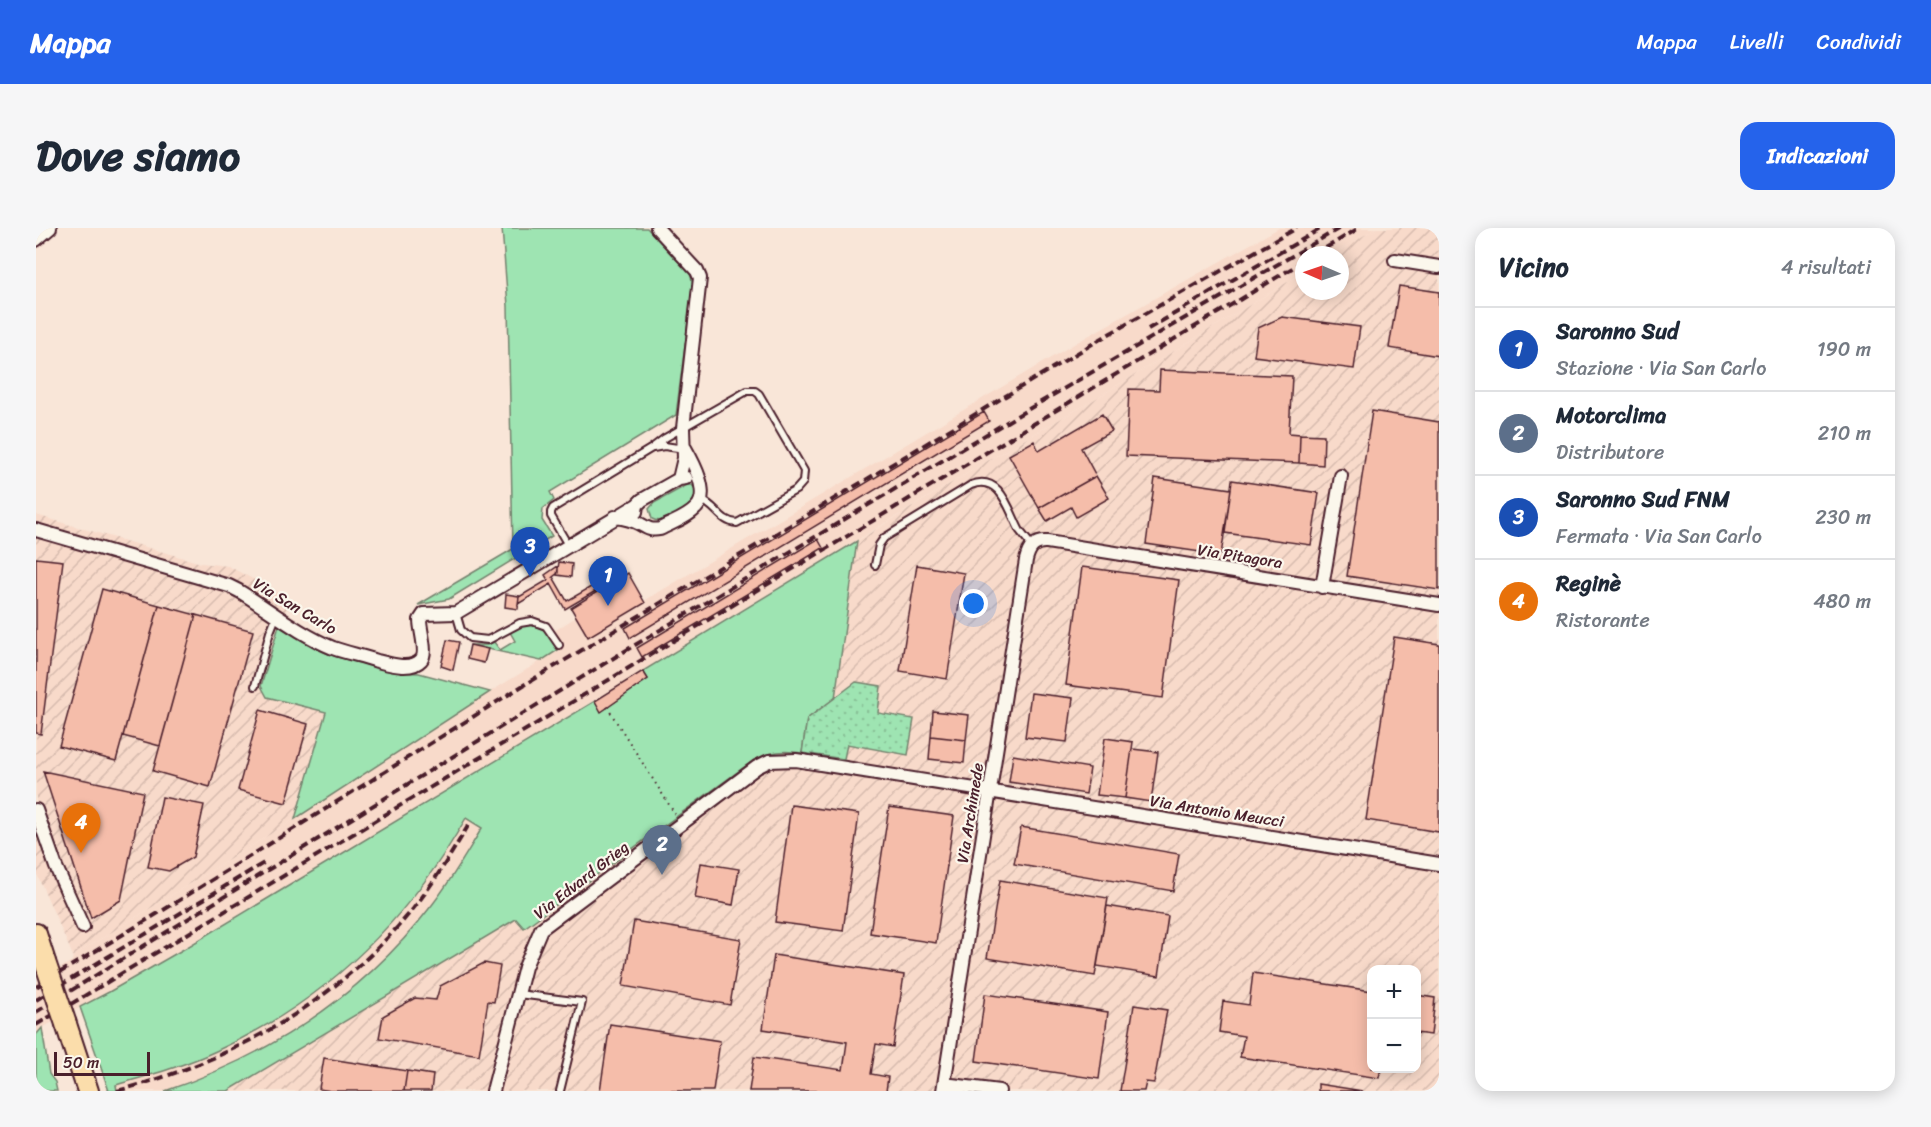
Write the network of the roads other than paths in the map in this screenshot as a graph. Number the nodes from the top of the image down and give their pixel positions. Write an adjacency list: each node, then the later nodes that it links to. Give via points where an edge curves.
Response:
1 (657, 228): 4 (street, via 700,278)
2 (1395, 260): 3 (street)
3 (1439, 267)
4 (683, 428): 5 (lane); 6 (street); 10 (lane, via 755,391 804,471 803,482 796,490 742,522 726,520 711,504)
5 (652, 448): 6 (lane); 15 (lane, via 552,509 551,516)
6 (682, 448): 8 (street); 9 (street, via 693,462)
7 (1341, 477): 18 (street)
8 (679, 479): 9 (street, via 692,479); 11 (street, Via San Carlo)
9 (700, 485): 10 (street)
10 (701, 500): 13 (street, via 695,510 660,529)
11 (637, 505): 12 (street, Via San Carlo); 13 (street)
12 (615, 517): 13 (street); 15 (street, Via San Carlo)
13 (640, 524)
14 (36, 530): 21 (street, Via San Carlo, via 229,586)
15 (568, 545): 20 (street, Via San Carlo)
16 (1034, 545): 17 (lane, via 1021,532 1000,491 982,482 884,538); 18 (street, Via Pitagora, via 1047,542); 24 (street, Via Archimede, via 1026,560)
17 (875, 565)
18 (1322, 586): 19 (street, Via Pitagora)
19 (1439, 605)
20 (456, 613): 21 (street, Via San Carlo, via 422,616 424,655 420,662 404,666 334,648); 22 (lane, via 461,630 470,638 488,640 532,621 546,626)
21 (276, 616): 23 (lane)
22 (559, 645)
23 (255, 686)
24 (990, 792): 26 (street, Via Antonio Meucci); 29 (street, Via Edvard Grieg, via 796,760 769,761 541,929); 30 (street, Via Archimede)
25 (36, 810): 27 (street)
26 (1439, 864)
27 (82, 927)
28 (36, 934): 31 (main road, bridge)
29 (518, 994): 32 (street, Via Edvard Grieg); 33 (lane, via 582,1002)
30 (943, 1087): 34 (street)
31 (88, 1091)
32 (493, 1091)
33 (560, 1091)
34 (999, 1091)

